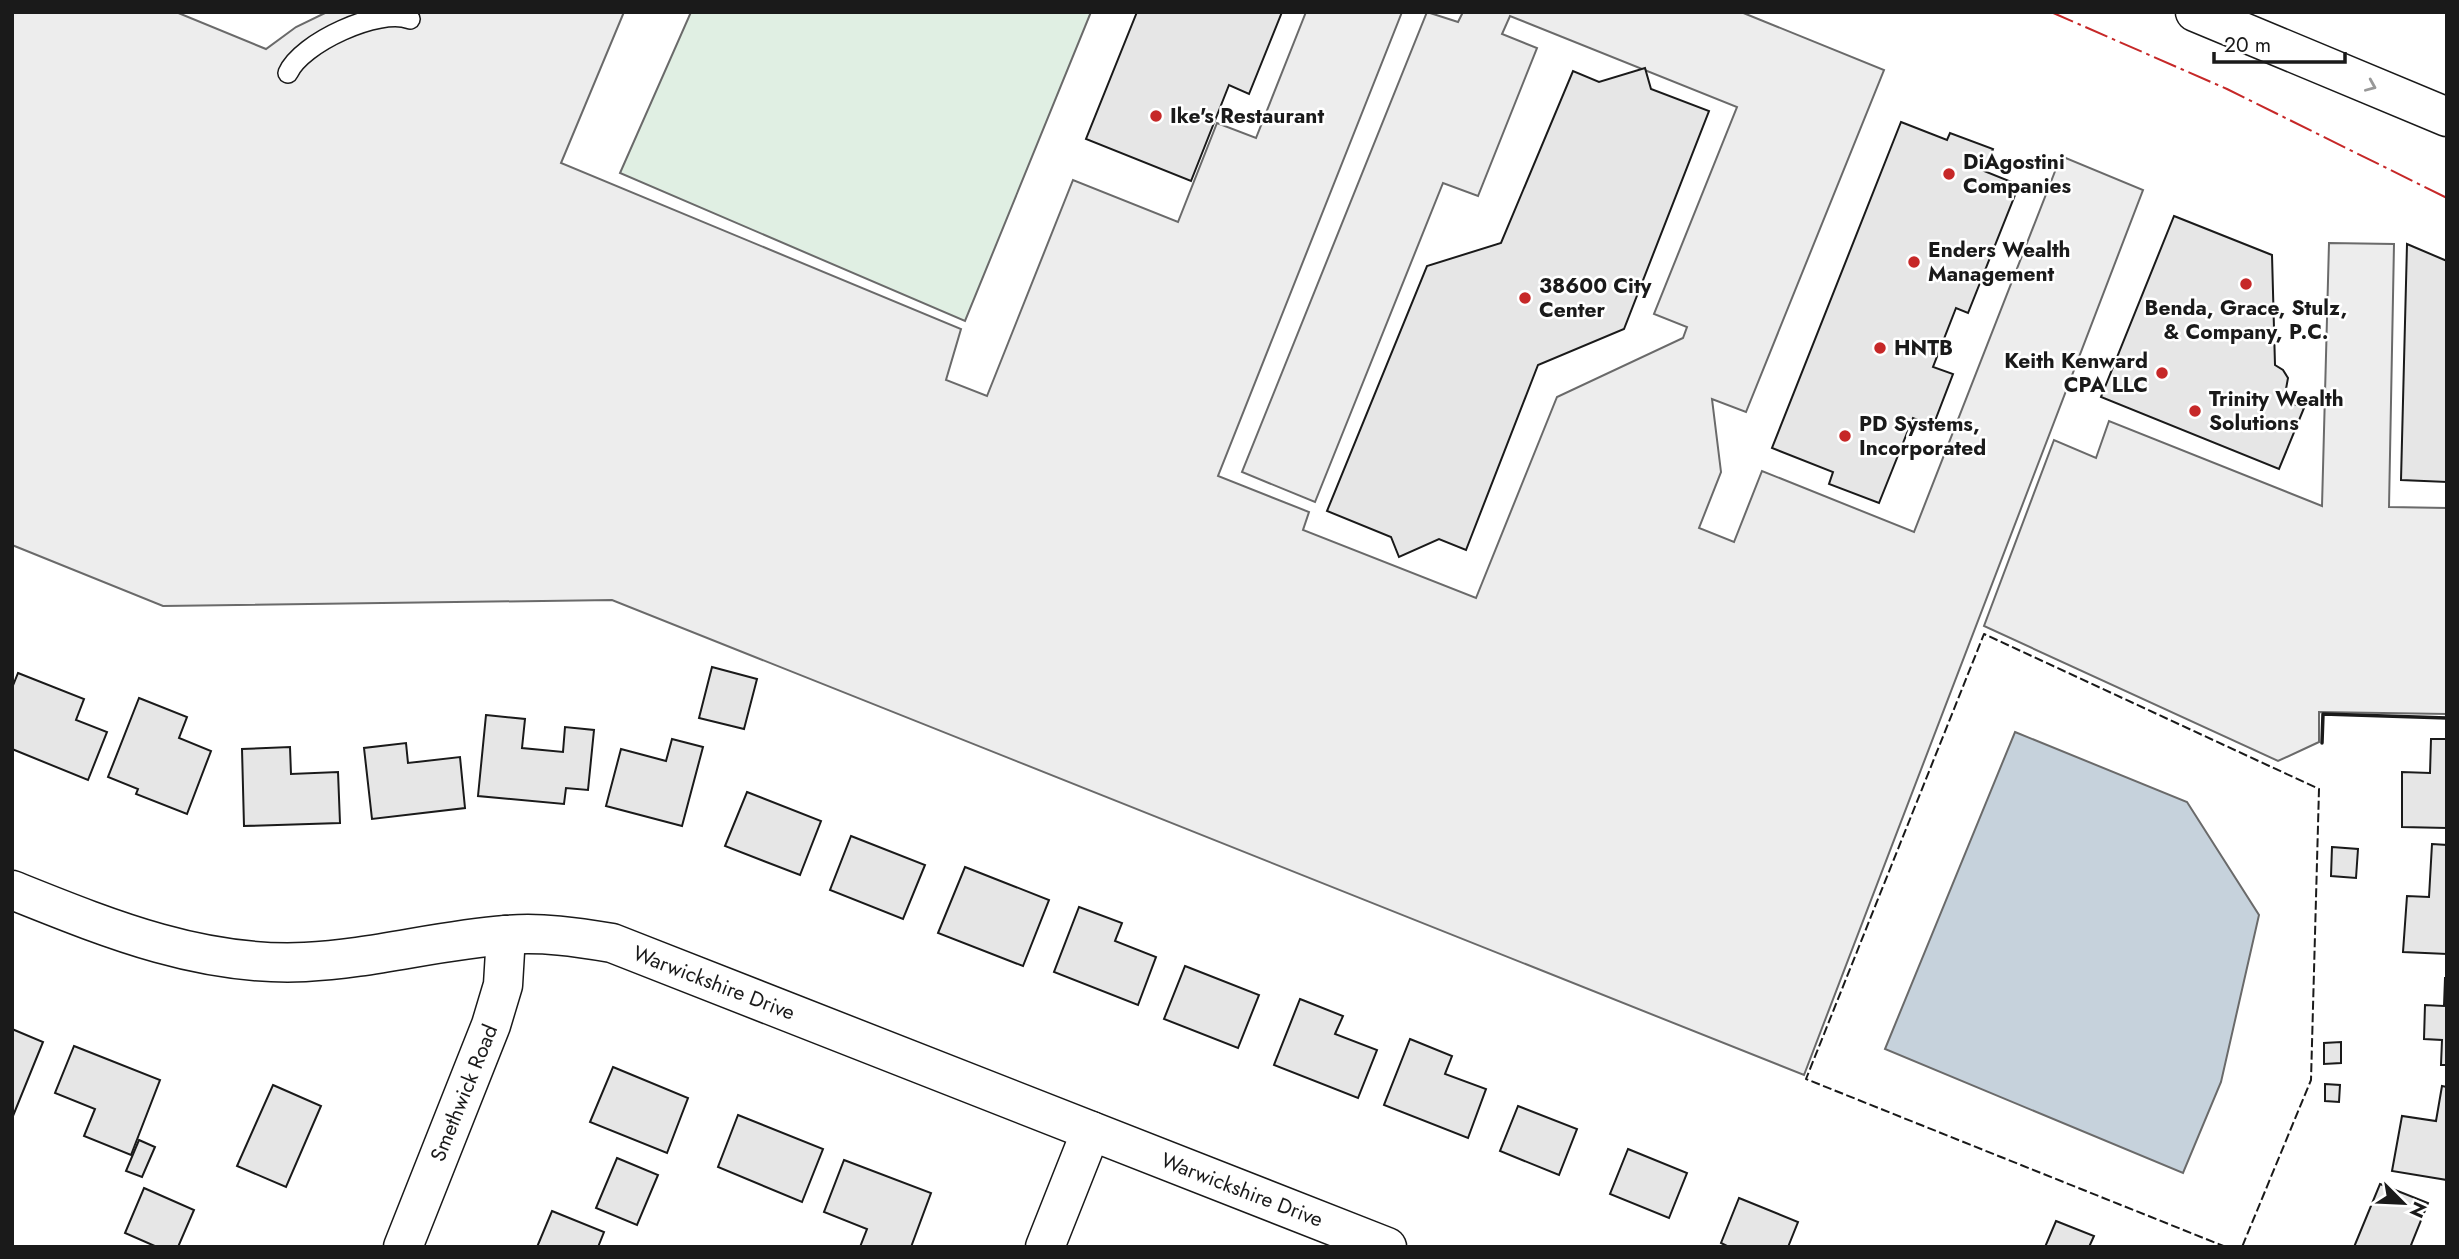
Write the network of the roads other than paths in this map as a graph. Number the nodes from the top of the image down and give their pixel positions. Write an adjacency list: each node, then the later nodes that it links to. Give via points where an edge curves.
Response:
1 (2195, 12): 4 (street, one-way to 4)
2 (410, 19): 3 (lane, via 400,15 343,30 311,47 292,63)
3 (288, 73)
4 (2447, 117)
5 (12, 890): 6 (street, Warwickshire Drive, via 85,920 225,960 305,962)
6 (506, 935): 7 (street, Warwickshire Drive, via 566,935 611,943); 8 (street, Smethwick Road, via 503,985 491,1026)
7 (1091, 1132): 9 (street); 10 (street, Warwickshire Drive)
8 (403, 1247)
9 (1045, 1247)
10 (1387, 1247)

